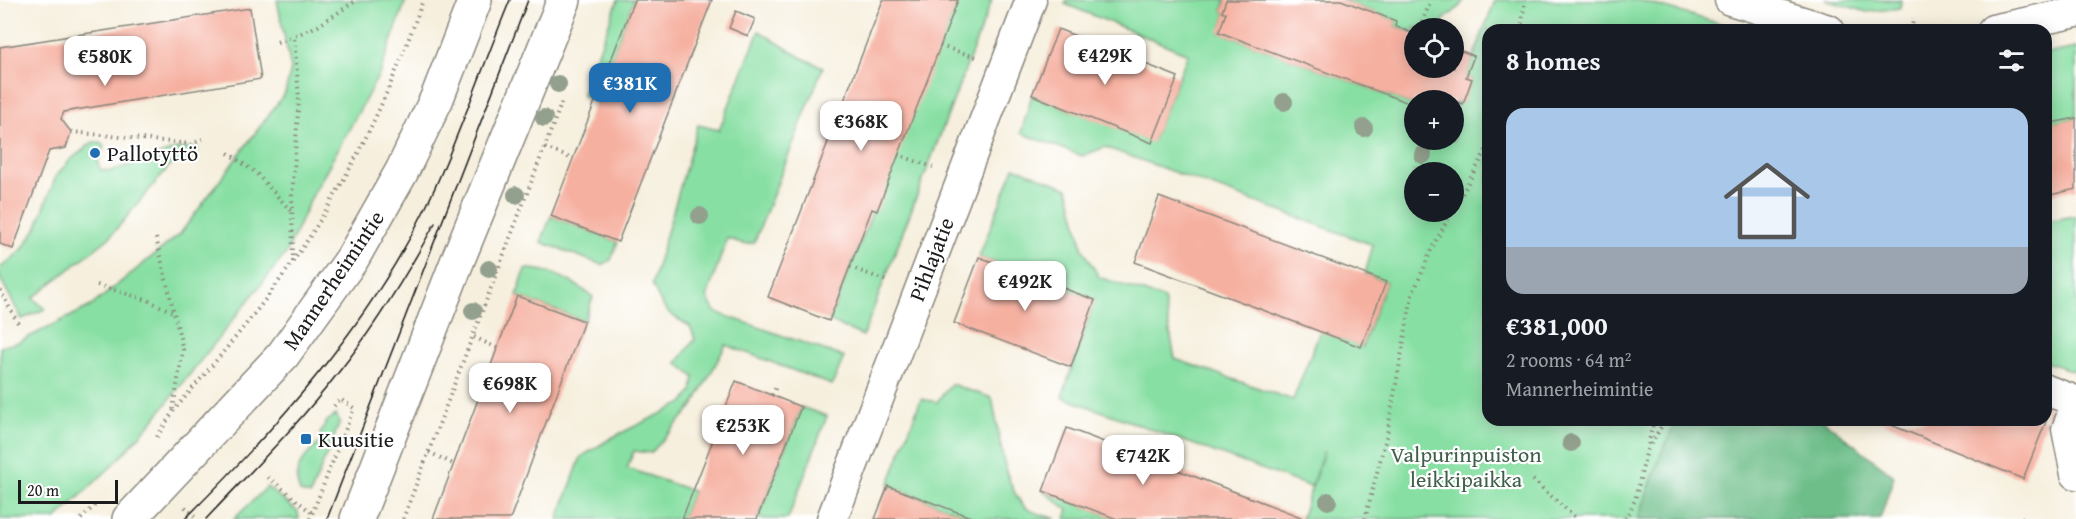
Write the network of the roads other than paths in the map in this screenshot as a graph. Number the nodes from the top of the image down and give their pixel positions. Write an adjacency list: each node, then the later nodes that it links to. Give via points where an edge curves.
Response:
1 (475, 0): 10 (main road, Mannerheimintie, via 437,98 352,259 283,355)
2 (564, 0): 11 (main road)
3 (1031, 0): 12 (street, Pihlajatie)
4 (1730, 0): 6 (street)
5 (2076, 12): 7 (street)
6 (1809, 24)
7 (2021, 24)
8 (2052, 392): 9 (street, via 2070,399 2073,414 2067,429)
9 (2076, 474)
10 (129, 519)
11 (357, 519)
12 (832, 519)

